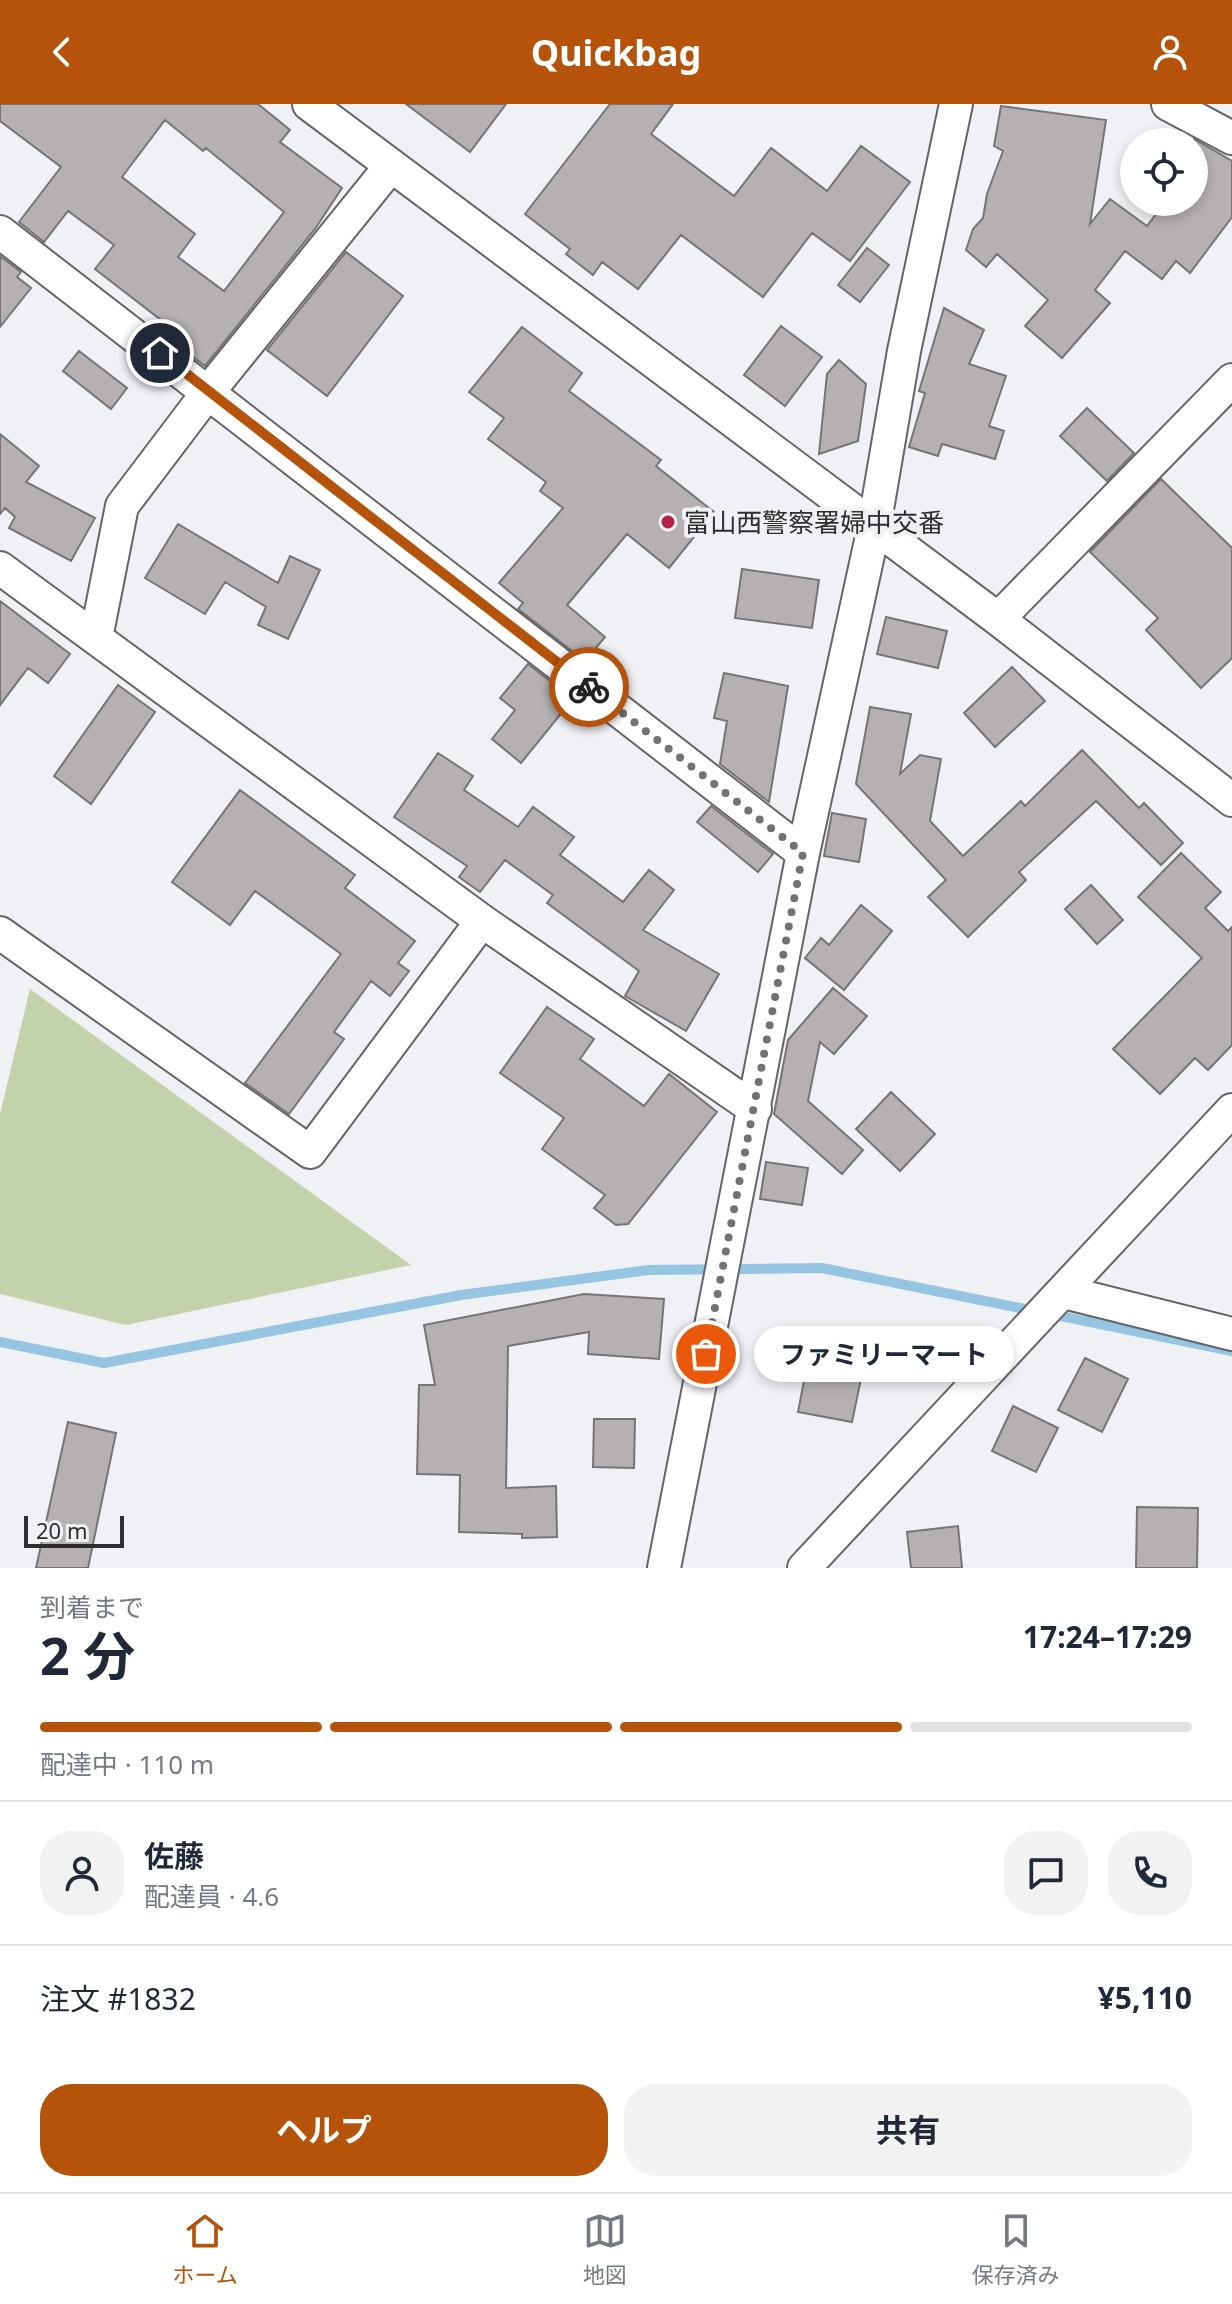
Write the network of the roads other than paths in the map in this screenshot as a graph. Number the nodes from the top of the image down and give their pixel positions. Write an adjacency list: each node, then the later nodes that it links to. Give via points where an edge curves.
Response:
1 (309, 104): 5 (street)
2 (956, 104): 9 (street, via 906,336)
3 (1168, 104): 4 (street)
4 (1232, 138)
5 (390, 167): 8 (street); 9 (street)
6 (0, 232): 8 (street)
7 (1232, 380): 11 (street)
8 (209, 391): 12 (street, via 122,506); 14 (street)
9 (874, 527): 11 (street); 14 (street)
10 (0, 568): 12 (street)
11 (998, 619): 13 (street)
12 (96, 638): 15 (street)
13 (1232, 800)
14 (803, 853): 17 (street)
15 (482, 921): 16 (street, via 310,1152); 17 (street)
16 (0, 933)
17 (755, 1109): 21 (street)
18 (1232, 1110): 19 (street)
19 (1059, 1297): 20 (street); 22 (street)
20 (1232, 1334)
21 (664, 1568)
22 (804, 1568)

